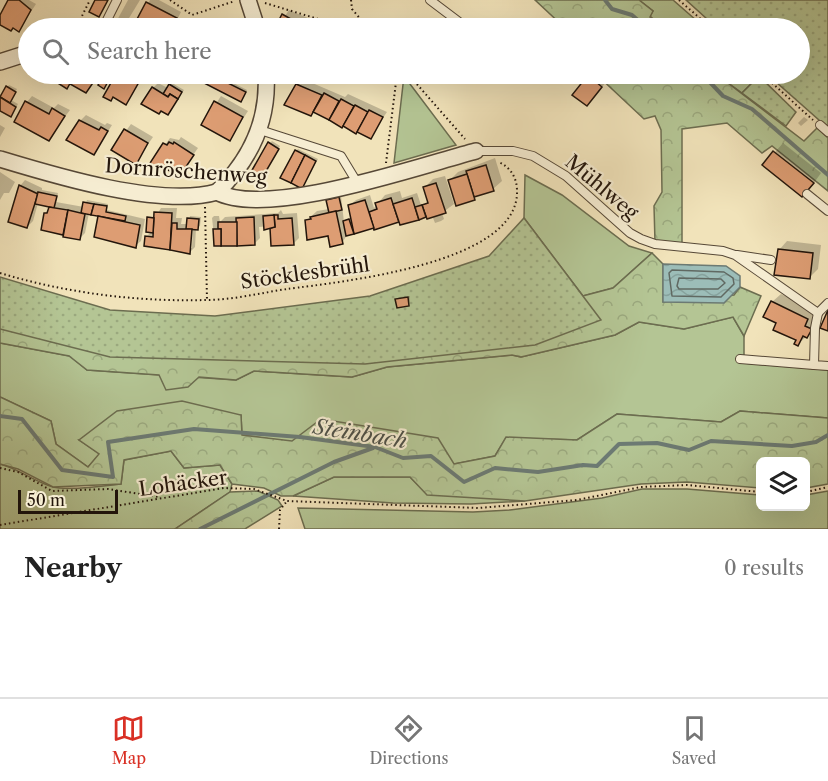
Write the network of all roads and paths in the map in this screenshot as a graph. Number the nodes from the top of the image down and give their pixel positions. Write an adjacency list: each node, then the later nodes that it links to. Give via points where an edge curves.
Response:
1 (90, 0): 10 (path)
2 (117, 0): 11 (lane)
3 (170, 0): 4 (path, via 192,15)
4 (239, 0)
5 (248, 0): 12 (street)
6 (256, 0): 13 (path)
7 (351, 0): 14 (path)
8 (430, 0): 15 (lane)
9 (680, 0): 16 (path)
10 (81, 18)
11 (108, 18)
12 (254, 18)
13 (315, 18)
14 (360, 18)
15 (454, 18)
16 (700, 18)
17 (18, 56): 18 (street)
18 (0, 62)
19 (266, 84): 24 (street)
20 (396, 84): 29 (path)
21 (417, 84): 26 (path)
22 (773, 84): 23 (path)
23 (820, 125): 25 (lane)
24 (260, 130): 30 (lane, via 341,156); 31 (street, via 238,171)
25 (828, 132)
26 (476, 150): 29 (street, Dornröschenweg); 34 (lane, Mühlweg, via 513,151 552,166 641,239)
27 (0, 159): 31 (street, Dornröschenweg, via 94,186 156,194)
28 (496, 161): 37 (path, Stöcklesbrühl, via 514,175 517,197 511,217 490,236 448,256 384,276)
29 (385, 176): 30 (street, Dornröschenweg)
30 (358, 183): 31 (street, Dornröschenweg, via 258,199)
31 (211, 193): 37 (path)
32 (807, 194): 33 (lane)
33 (828, 211)
34 (735, 255): 35 (lane); 39 (lane, Mühlweg)
35 (771, 260)
36 (0, 273): 37 (path, Stöcklesbrühl, via 36,284 111,296)
37 (207, 300)
38 (828, 303): 39 (lane)
39 (818, 313): 41 (lane)
40 (740, 358): 41 (lane)
41 (814, 365): 42 (lane)
42 (828, 366)
43 (0, 468): 47 (path, via 18,472 52,490 108,489)
44 (828, 487): 45 (path)
45 (810, 491)
46 (756, 492): 48 (path, Lohäcker, via 687,485 641,487 577,500 478,508)
47 (163, 498): 48 (path, Lohäcker, via 224,488 264,492); 49 (path, Lohäcker)
48 (287, 501): 50 (path, via 280,510)
49 (0, 525)
50 (279, 529)

